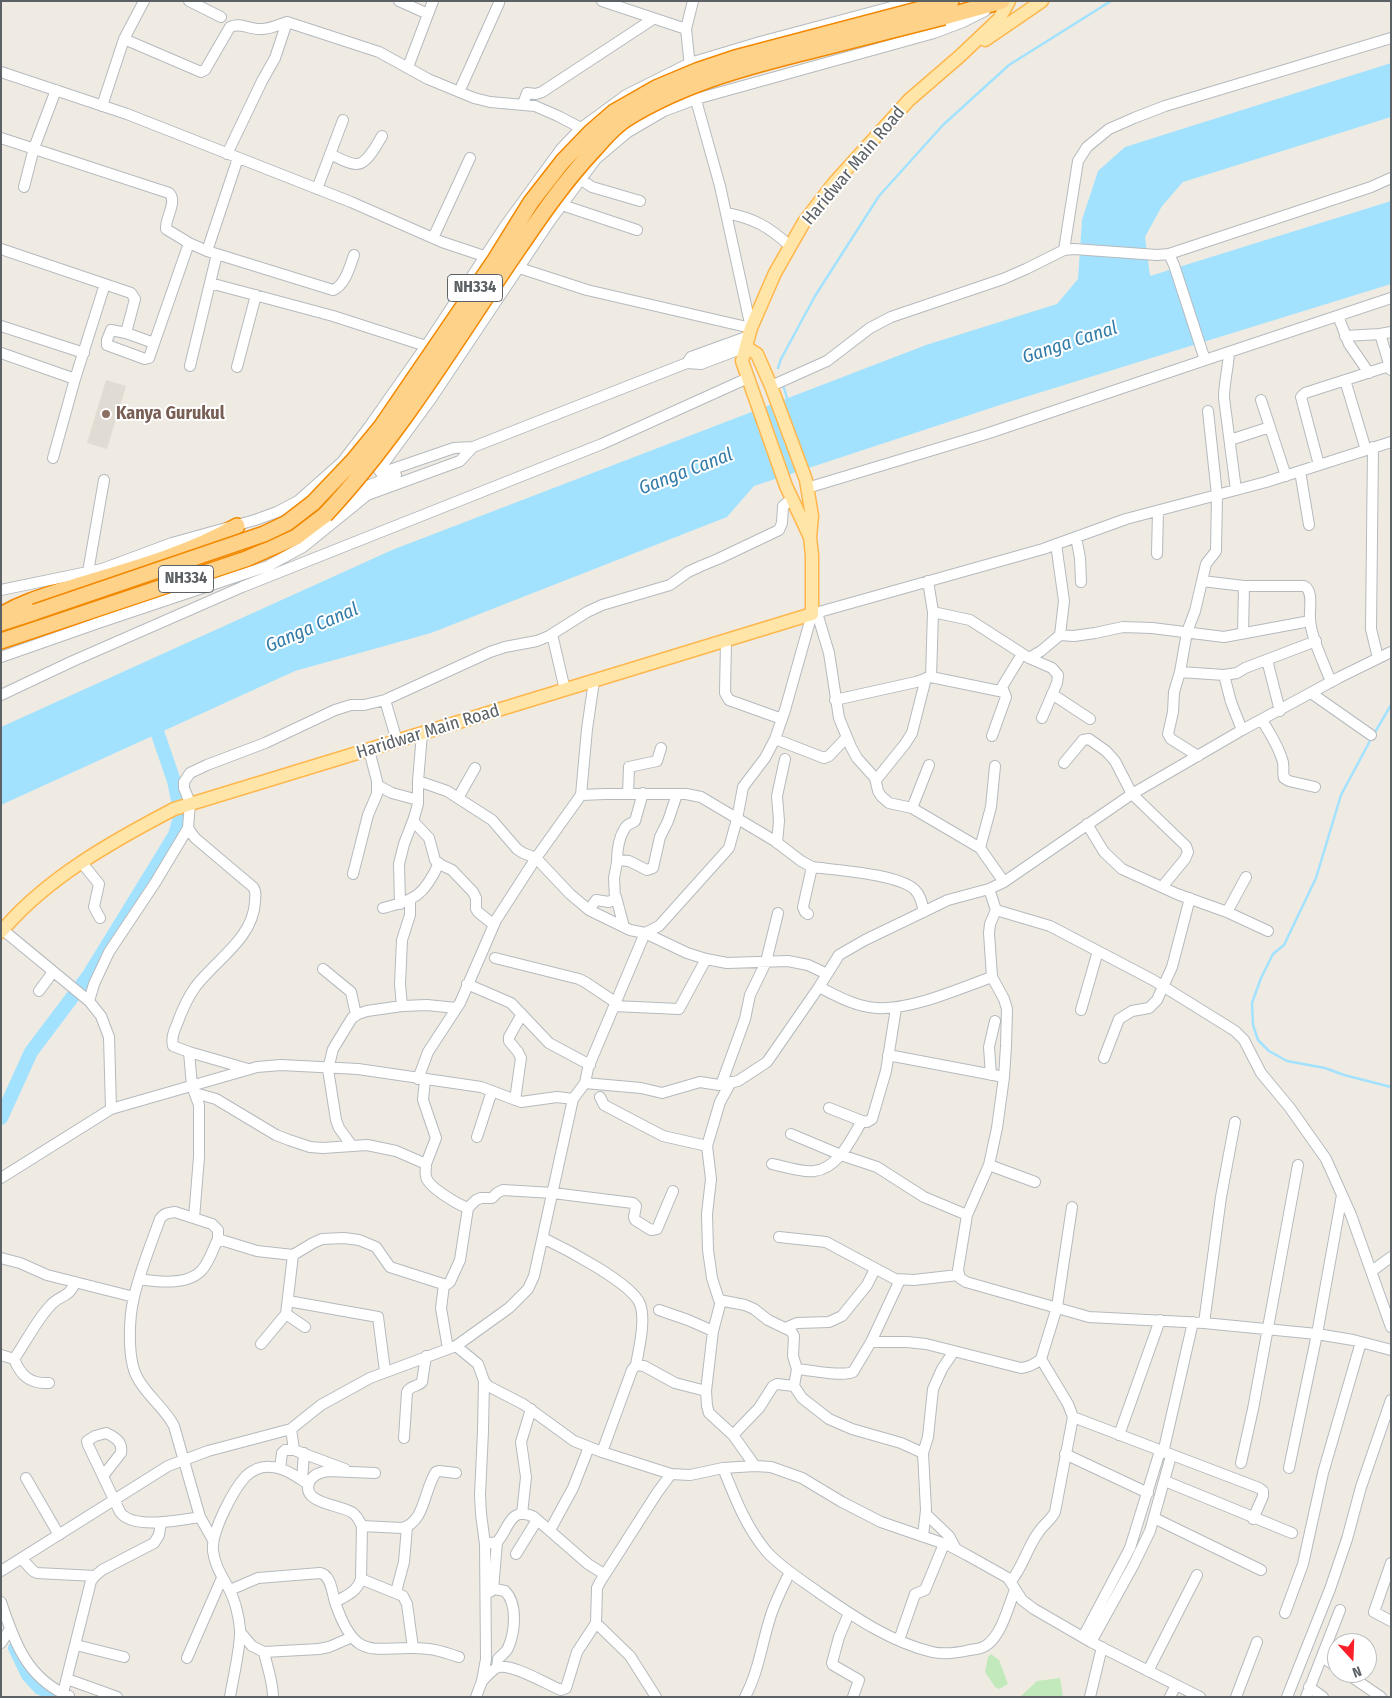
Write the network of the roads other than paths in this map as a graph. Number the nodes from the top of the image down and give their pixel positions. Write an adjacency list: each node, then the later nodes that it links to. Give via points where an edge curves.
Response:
1 (144, 1): 18 (street)
2 (399, 1): 12 (street)
3 (433, 1): 12 (street)
4 (602, 1): 14 (street)
5 (692, 1): 16 (street)
6 (914, 1): 20 (street)
7 (1042, 1): 19 (main road, Haridwar Main Road)
8 (192, 2): 13 (street)
9 (1002, 2): 11 (highway, NH334); 19 (main road, Haridwar Main Road, via 999,19); 25 (street, via 934,33)
10 (499, 3): 24 (street)
11 (945, 8): 96 (highway, NH334, bridge, via 698,84 624,120 574,171 406,416); 113 (highway, NH334, bridge, via 782,45 699,70 656,88 614,112 557,168 381,427 313,503 287,523 264,534)
12 (428, 14): 21 (street)
13 (221, 17)
14 (653, 19): 16 (street); 26 (street, via 542,92 527,93)
15 (287, 22): 18 (street, via 258,30 233,25 203,72); 21 (street, via 378,52); 33 (street, via 275,58)
16 (686, 29): 20 (street)
17 (1391, 38): 49 (street, via 1165,106 1110,129 1088,147 1078,161)
18 (124, 39): 27 (street)
19 (960, 56): 47 (main road, Haridwar Main Road, via 909,100 834,183)
20 (690, 63): 25 (street); 29 (street, via 626,95)
21 (408, 67): 24 (street)
22 (1, 72): 23 (street)
23 (56, 90): 27 (street); 32 (street)
24 (459, 92): 26 (street, via 480,101)
25 (696, 99): 38 (street, via 628,132 596,159); 43 (street)
26 (523, 104): 29 (street, via 535,106)
27 (102, 106): 33 (street)
28 (343, 120): 34 (street)
29 (581, 128): 53 (street, via 562,148)
30 (382, 136): 34 (street, via 362,162 353,163)
31 (1, 138): 32 (street)
32 (34, 148): 39 (street); 46 (street, via 169,193 173,200 166,229)
33 (227, 154): 35 (street)
34 (330, 154): 40 (street)
35 (238, 158): 40 (street); 50 (street)
36 (470, 158): 45 (street)
37 (1391, 178): 51 (street)
38 (580, 179): 41 (street, via 592,187); 42 (street)
39 (24, 187)
40 (317, 188): 45 (street)
41 (640, 201)
42 (562, 205): 44 (street); 54 (street)
43 (726, 213): 47 (street, via 762,224); 64 (street)
44 (637, 230)
45 (433, 238): 53 (street)
46 (189, 243): 50 (street); 65 (street)
47 (790, 246): 64 (main road, Haridwar Main Road, via 775,273)
48 (1, 249): 56 (street)
49 (1069, 250): 51 (street); 78 (street, via 1003,279 891,316 822,364)
50 (212, 252): 52 (street, via 334,290 343,280); 55 (street)
51 (1169, 254): 70 (street)
52 (354, 255)
53 (484, 256): 54 (street); 66 (street)
54 (518, 268): 64 (street); 84 (street, via 431,399 379,470 384,472 454,448)
55 (210, 283): 57 (street); 71 (street)
56 (105, 284): 61 (street, via 133,295 135,299); 67 (street)
57 (256, 295): 66 (street); 72 (street)
58 (1391, 298): 59 (street)
59 (1338, 316): 63 (street); 68 (street)
60 (1, 326): 67 (street)
61 (126, 333): 65 (street); 65 (street, via 111,330 107,344 147,359)
62 (1385, 333): 63 (street); 73 (street)
63 (1345, 336): 74 (street)
64 (749, 337): 75 (main road, Haridwar Main Road, via 742,361); 78 (main road, Haridwar Main Road); 84 (street, via 691,357 687,363)
65 (154, 343)
66 (426, 346): 98 (street, via 342,462 298,501)
67 (84, 353): 76 (street)
68 (1228, 353): 70 (street); 82 (street, via 1224,391)
69 (1, 354): 76 (street)
70 (1205, 360): 91 (street, via 989,433)
71 (190, 366)
72 (238, 367)
73 (1390, 368): 74 (street)
74 (1369, 373): 77 (street)
75 (748, 378): 94 (main road, Haridwar Main Road); 135 (street, via 602,444 242,587)
76 (75, 379): 86 (street)
77 (1345, 380): 85 (street); 87 (street, via 1301,397)
78 (772, 388): 91 (main road, Haridwar Main Road)
79 (1261, 400): 81 (street)
80 (1208, 411): 93 (street)
81 (1270, 427): 82 (street); 89 (street)
82 (1230, 440): 92 (street)
83 (1391, 442): 85 (street)
84 (473, 447): 96 (street, bridge, via 367,486); 123 (street, via 460,461 367,496 303,547 268,566)
85 (1369, 449): 87 (street); 124 (street, via 1371,629)
86 (53, 458)
87 (1319, 465): 88 (street)
88 (1300, 471): 89 (street); 97 (street)
89 (1286, 476): 92 (street)
90 (104, 480): 103 (street)
91 (806, 484): 99 (main road, Haridwar Main Road, via 812,516)
92 (1236, 490): 93 (street)
93 (1217, 495): 95 (street); 105 (street, via 1216,551 1207,560)
94 (792, 499): 99 (main road, Haridwar Main Road); 116 (street, via 783,506 781,527 771,536 688,572 670,585 602,605)
95 (1158, 511): 100 (street); 102 (street)
96 (326, 515): 119 (highway, NH334, via 296,537 246,558)
97 (1309, 525)
98 (237, 526): 103 (street, via 181,540); 111 (highway, via 212,540 144,565 34,598)
99 (810, 537): 110 (main road, Haridwar Main Road)
100 (1076, 537): 101 (street); 106 (street)
101 (1056, 544): 104 (street); 117 (street, via 1064,601)
102 (1157, 554)
103 (88, 572): 108 (street)
104 (928, 581): 109 (street); 110 (street)
105 (1202, 581): 107 (street); 114 (street)
106 (1081, 582)
107 (1244, 586): 112 (street, via 1307,587); 115 (street)
108 (1, 590)
109 (933, 612): 122 (street, via 970,620); 128 (street)
110 (814, 614): 118 (main road, Haridwar Main Road); 137 (street, via 829,653); 140 (street)
111 (1, 615)
112 (1310, 621): 115 (street); 120 (street)
113 (1, 623)
114 (1187, 632): 115 (street, via 1218,637); 117 (street, via 1122,627 1096,633); 126 (street)
115 (1243, 633)
116 (552, 634): 131 (street); 136 (street, via 537,641 490,652)
117 (1060, 635): 122 (street, via 1040,651)
118 (726, 640): 129 (main road, Haridwar Main Road); 140 (street, via 726,697)
119 (1, 641)
120 (1316, 641): 125 (street); 130 (street)
121 (1391, 652): 124 (street)
122 (1026, 656): 132 (street, via 1004,682); 134 (street, via 1056,672 1059,678)
123 (1, 657)
124 (1378, 658): 130 (street)
125 (1267, 660): 127 (street); 138 (street)
126 (1180, 672): 127 (street); 152 (street, via 1168,734)
127 (1224, 675): 143 (street)
128 (928, 677): 132 (street); 137 (street); 158 (street, via 912,733)
129 (594, 681): 131 (main road, Haridwar Main Road); 166 (street)
130 (1331, 682): 133 (street)
131 (565, 690): 144 (main road, Haridwar Main Road)
132 (1004, 692): 146 (street, via 1006,697)
133 (1311, 693): 138 (street); 145 (street)
134 (1052, 694): 139 (street); 141 (street)
135 (1, 695)
136 (385, 700): 149 (street); 169 (street, via 335,710 265,743 194,770 184,782)
137 (835, 700): 147 (street)
138 (1280, 710): 142 (street)
139 (1042, 718)
140 (782, 719): 148 (street)
141 (1090, 719)
142 (1262, 720): 143 (street); 161 (street, via 1284,764 1284,778)
143 (1242, 730): 152 (street)
144 (422, 734): 149 (main road, Haridwar Main Road); 159 (street)
145 (1371, 735)
146 (992, 736)
147 (846, 738): 148 (street, via 824,758); 158 (street, via 857,758)
148 (775, 739): 171 (street, via 743,787)
149 (398, 741): 151 (main road, Haridwar Main Road)
150 (661, 748): 162 (street, via 657,761 630,768)
151 (369, 750): 160 (street); 169 (main road, Haridwar Main Road)
152 (1198, 756): 165 (street)
153 (785, 759): 175 (street, via 777,796)
154 (1064, 763): 165 (street, via 1083,740 1090,740 1115,761)
155 (929, 765): 170 (street)
156 (995, 766): 176 (street, via 991,807)
157 (475, 768): 167 (street)
158 (876, 780): 170 (street, via 885,801)
159 (418, 781): 167 (street, via 447,790); 168 (street)
160 (377, 785): 168 (street); 182 (street)
161 (1315, 787)
162 (628, 794): 163 (street); 166 (street)
163 (643, 794): 164 (street); 178 (street, via 636,820 627,825 622,834)
164 (677, 794): 171 (street, via 701,797); 178 (street, via 660,837 653,868 647,870 624,859)
165 (1132, 794): 173 (street); 185 (street, via 1188,849 1185,859)
166 (581, 795): 177 (street)
167 (458, 798): 177 (street, via 498,825 523,853)
168 (418, 800): 172 (street)
169 (183, 806): 174 (street); 179 (main road, Haridwar Main Road, via 114,840)
170 (912, 808): 176 (street)
171 (737, 819): 175 (street); 202 (street, via 728,848 659,926)
172 (413, 821): 180 (street, via 429,838 433,857); 189 (street, via 400,864)
173 (1087, 824): 184 (street); 185 (street, via 1104,852 1115,863)
174 (188, 828): 215 (street, via 109,952 94,984); 224 (street, via 256,892 249,926 197,984 180,1015 172,1044)
175 (777, 843): 181 (street)
176 (980, 848): 184 (street)
177 (536, 858): 191 (street); 198 (street)
178 (617, 862): 187 (street, via 614,878)
179 (82, 863): 197 (street, via 99,884 94,906); 200 (main road, Haridwar Main Road, via 40,893)
180 (439, 863): 189 (street, via 424,889); 198 (street, via 452,870 470,888 475,895 478,912)
181 (812, 867): 193 (street, via 902,883 916,890); 196 (street, via 803,907)
182 (353, 874)
183 (1246, 877): 194 (street)
184 (1004, 882): 186 (street)
185 (1162, 887): 188 (street)
186 (989, 889): 192 (street); 193 (street, via 948,900)
187 (616, 898): 191 (street, via 612,902 596,900); 199 (street)
188 (1190, 898): 194 (street); 213 (street)
189 (405, 902): 190 (street); 217 (street, via 410,915 402,940)
190 (383, 908)
191 (589, 910): 199 (street)
192 (996, 910): 203 (street, via 1050,926); 210 (street, via 990,924)
193 (924, 912): 209 (street, via 839,955)
194 (1227, 912): 201 (street)
195 (778, 914): 206 (street)
196 (808, 914)
197 (100, 918)
198 (494, 925): 211 (street)
199 (624, 928): 202 (street)
200 (2, 931): 208 (street)
201 (1268, 931)
202 (645, 933): 205 (street); 216 (street)
203 (1098, 952): 213 (street); 220 (street)
204 (495, 958): 216 (street, via 578,979)
205 (706, 959): 206 (street, via 727,963); 216 (street, via 679,1008)
206 (766, 962): 209 (street, via 788,961 808,965); 234 (street, via 750,995)
207 (323, 969): 222 (street, via 351,992)
208 (53, 972): 214 (street); 215 (street)
209 (827, 974): 212 (street)
210 (992, 977): 219 (street); 231 (street, via 1007,1009)
211 (467, 984): 218 (street); 221 (street, via 507,1001)
212 (819, 987): 219 (street, via 845,1001 875,1008); 234 (street, via 767,1062 738,1081)
213 (1164, 987): 226 (street, via 1149,1008 1132,1011 1119,1019); 257 (street, via 1230,1027 1244,1040 1257,1066 1320,1151)
214 (39, 992)
215 (82, 995): 241 (street, via 101,1016 109,1037)
216 (614, 1004): 227 (street)
217 (402, 1006): 218 (street); 222 (street)
218 (456, 1008): 232 (street, via 428,1052)
219 (896, 1008): 225 (street)
220 (1081, 1010)
221 (522, 1014): 227 (street, via 549,1043); 239 (street, via 509,1037 521,1058)
222 (356, 1015): 229 (street, via 336,1044)
223 (995, 1021): 230 (street, via 989,1047)
224 (189, 1052): 228 (street); 235 (street)
225 (888, 1055): 230 (street); 242 (street, via 872,1119)
226 (1104, 1058)
227 (590, 1065): 233 (street)
228 (248, 1069): 229 (street, via 281,1065); 235 (street)
229 (328, 1069): 232 (street, via 358,1069); 246 (street, via 336,1120)
230 (991, 1075): 231 (street)
231 (1004, 1077): 251 (street)
232 (422, 1079): 236 (street); 249 (street, via 423,1100 436,1138)
233 (585, 1083): 234 (street, via 641,1088 662,1094 700,1082); 238 (street)
234 (726, 1084): 247 (street)
235 (194, 1089): 241 (street); 246 (street, via 289,1140 316,1147); 261 (street, via 199,1104)
236 (492, 1091): 239 (street); 245 (street)
237 (600, 1097): 247 (street, via 604,1104 662,1136)
238 (573, 1099): 239 (street); 256 (street)
239 (515, 1100)
240 (829, 1108): 242 (street)
241 (111, 1109): 253 (street)
242 (862, 1121): 248 (street)
243 (1234, 1122): 283 (street)
244 (791, 1134): 248 (street)
245 (477, 1137)
246 (352, 1146): 249 (street, via 367,1145 396,1151)
247 (706, 1146): 277 (street, via 711,1179 707,1214 709,1258 717,1297)
248 (841, 1155): 250 (street, via 815,1171); 260 (street, via 878,1167 924,1197)
249 (426, 1164): 259 (street, via 428,1181)
250 (772, 1164)
251 (989, 1165): 254 (street); 260 (street)
252 (1298, 1165): 287 (street)
253 (1, 1178)
254 (1035, 1182)
255 (673, 1191): 256 (street, via 654,1230 635,1220 636,1206 633,1203)
256 (553, 1193): 259 (street, via 503,1190 492,1198 476,1200); 263 (street)
257 (1342, 1196): 269 (street); 289 (street)
258 (1072, 1206): 278 (street)
259 (468, 1208): 274 (street, via 460,1260 450,1282)
260 (968, 1215): 270 (street)
261 (194, 1218): 264 (street, via 217,1228); 271 (street, via 175,1212 163,1215)
262 (778, 1237): 268 (street, via 826,1242)
263 (543, 1238): 293 (street, via 528,1289 509,1308); 300 (street, via 594,1265 637,1298 642,1319)
264 (218, 1239): 265 (street, via 257,1251); 271 (street, via 199,1272 162,1283)
265 (293, 1255): 274 (street, via 322,1240 359,1240 376,1247 390,1267); 276 (street)
266 (1391, 1257): 269 (street)
267 (1, 1258): 273 (street)
268 (876, 1269): 272 (street); 286 (street, via 842,1316 829,1322 797,1323)
269 (1372, 1272): 285 (street)
270 (958, 1275): 272 (street); 278 (street, via 966,1282)
271 (140, 1279): 275 (street)
272 (900, 1280): 290 (street)
273 (75, 1282): 275 (street); 299 (street, via 71,1291 50,1305)
274 (444, 1285): 293 (street, via 441,1308)
275 (134, 1297): 320 (street, via 130,1347 133,1368 143,1387 168,1414)
276 (288, 1301): 280 (street); 302 (street, via 378,1316)
277 (721, 1301): 286 (street, via 750,1307); 288 (street)
278 (1057, 1307): 281 (street, via 1089,1317); 298 (street)
279 (659, 1310): 288 (street)
280 (286, 1314): 284 (street); 292 (street)
281 (1160, 1320): 282 (street); 312 (street)
282 (1193, 1322): 283 (street); 318 (street)
283 (1204, 1322): 287 (street)
284 (305, 1327)
285 (1391, 1327)
286 (785, 1328): 301 (street, via 794,1336)
287 (1268, 1329): 289 (street); 321 (street)
288 (712, 1331): 306 (street)
289 (1317, 1334): 291 (street); 326 (street)
290 (871, 1342): 295 (street, via 926,1344); 301 (street, via 849,1373)
291 (1362, 1342): 294 (street); 374 (street, via 1323,1473 1303,1564)
292 (261, 1344)
293 (452, 1347): 297 (street); 303 (street, via 478,1364)
294 (1391, 1350)
295 (954, 1351): 298 (street, via 1021,1368 1035,1364); 317 (street, via 933,1388 928,1437)
296 (1, 1355): 299 (street)
297 (426, 1356): 302 (street); 313 (street, via 422,1382 407,1392)
298 (1041, 1358): 309 (street)
299 (14, 1359): 304 (street, via 28,1380)
300 (636, 1365): 306 (street, via 675,1383); 316 (street)
301 (796, 1369): 305 (street)
302 (385, 1371): 310 (street, via 338,1394)
303 (484, 1381): 308 (street); 351 (street, via 480,1495)
304 (49, 1383)
305 (794, 1386): 311 (street, via 773,1386 759,1408); 317 (street, via 802,1398 829,1419)
306 (706, 1391): 311 (street, via 709,1412)
307 (1391, 1400): 412 (street, via 1330,1589)
308 (530, 1409): 314 (street, via 564,1435); 336 (street, via 521,1442 526,1477)
309 (1073, 1417): 312 (street); 319 (street)
310 (291, 1429): 315 (street); 320 (street)
311 (733, 1435): 322 (street)
312 (1119, 1435): 318 (street)
313 (404, 1438)
314 (589, 1447): 316 (street); 345 (street, via 573,1488)
315 (299, 1451): 323 (street, via 285,1450); 324 (street); 333 (street)
316 (602, 1452): 329 (street)
317 (923, 1452): 337 (street)
318 (1165, 1453): 332 (street); 334 (street); 340 (street, via 1262,1490 1264,1496)
319 (1065, 1454): 334 (street); 366 (street, via 1055,1512 1038,1533)
320 (184, 1459): 335 (street); 338 (street)
321 (1241, 1463)
322 (755, 1466): 325 (street); 348 (street, via 771,1467 802,1478 881,1522)
323 (280, 1468): 333 (street); 349 (street, via 264,1467 247,1475 220,1520)
324 (333, 1468): 327 (street); 333 (street)
325 (723, 1468): 329 (street); 359 (street, via 753,1534)
326 (1289, 1468)
327 (375, 1473)
328 (456, 1473): 344 (street, via 436,1472 416,1520)
329 (672, 1474): 360 (street)
330 (103, 1476): 335 (street)
331 (26, 1478): 347 (street)
332 (1165, 1481): 339 (street); 340 (street)
333 (305, 1482): 343 (street, via 315,1500 353,1513)
334 (1148, 1493): 380 (street, via 1125,1559)
335 (114, 1500): 342 (street, via 128,1519); 347 (street)
336 (522, 1514): 341 (street); 350 (street, via 508,1522)
337 (926, 1514): 348 (street); 353 (street, via 949,1536)
338 (200, 1517): 342 (street); 349 (street)
339 (1154, 1518): 357 (street); 380 (street, via 1134,1564)
340 (1253, 1519): 346 (street)
341 (538, 1520): 345 (street); 354 (street)
342 (161, 1522): 362 (street, via 154,1543)
343 (362, 1526): 344 (street); 365 (street)
344 (407, 1527): 368 (street, via 404,1562)
345 (550, 1530): 360 (street)
346 (1292, 1533)
347 (59, 1535): 355 (street)
348 (923, 1536): 352 (street)
349 (213, 1540): 363 (street, via 216,1564)
350 (497, 1542): 351 (street); 369 (street)
351 (486, 1544): 369 (street)
352 (944, 1544): 353 (street); 381 (street, via 926,1590 915,1594)
353 (956, 1549): 366 (street, via 1002,1575)
354 (516, 1554)
355 (22, 1559): 358 (street); 362 (street, via 38,1573)
356 (1391, 1563): 364 (street)
357 (1261, 1570)
358 (1, 1571)
359 (790, 1572): 373 (street); 406 (street, via 771,1615 762,1653)
360 (604, 1574): 376 (street, via 597,1588)
361 (1197, 1575): 394 (street)
362 (95, 1576): 384 (street)
363 (222, 1578): 367 (street); 391 (street)
364 (1388, 1578): 375 (street, via 1374,1612)
365 (361, 1579): 368 (street); 371 (street, via 356,1590)
366 (1013, 1586): 380 (street, via 1022,1600 1034,1609); 381 (street, via 999,1628 984,1647 946,1654)
367 (230, 1590): 371 (street, via 258,1578 320,1573 327,1577); 378 (street)
368 (396, 1592): 386 (street, via 407,1604)
369 (490, 1592): 393 (street, via 502,1590 508,1593 514,1620 508,1648 498,1659); 396 (street)
370 (1, 1602): 377 (street)
371 (335, 1602): 379 (street)
372 (1340, 1610): 390 (street)
373 (849, 1613): 381 (street); 407 (street, via 832,1663 859,1680)
374 (1285, 1613)
375 (1391, 1621)
376 (596, 1623): 393 (street, via 577,1652 564,1690 509,1668); 401 (street, via 630,1656)
377 (10, 1629): 383 (street); 400 (street, via 31,1669 47,1685)
378 (240, 1632): 387 (street, via 252,1646); 403 (street)
379 (352, 1637): 386 (street, via 377,1650); 387 (street, via 319,1650)
380 (1087, 1639): 385 (street)
381 (899, 1640)
382 (1257, 1642): 411 (street)
383 (1, 1643)
384 (76, 1645): 388 (street); 395 (street)
385 (1102, 1647): 394 (street); 408 (street)
386 (413, 1648): 389 (street)
387 (264, 1652): 404 (street)
388 (124, 1657)
389 (459, 1657)
390 (1322, 1657): 392 (street); 399 (street)
391 (187, 1658)
392 (1327, 1660)
393 (497, 1667): 396 (street)
394 (1148, 1671): 398 (street)
395 (67, 1679): 400 (street); 402 (street)
396 (482, 1681): 405 (street)
397 (1361, 1683): 414 (street)
398 (1176, 1685): 409 (street); 410 (street)
399 (1307, 1692): 413 (street)
400 (65, 1696)
401 (655, 1696)
402 (117, 1697)
403 (230, 1697)
404 (274, 1697)
405 (476, 1697)
406 (745, 1697)
407 (853, 1697)
408 (1090, 1697)
409 (1170, 1697)
410 (1200, 1697)
411 (1236, 1697)
412 (1287, 1697)
413 (1323, 1697)
414 (1381, 1697)

